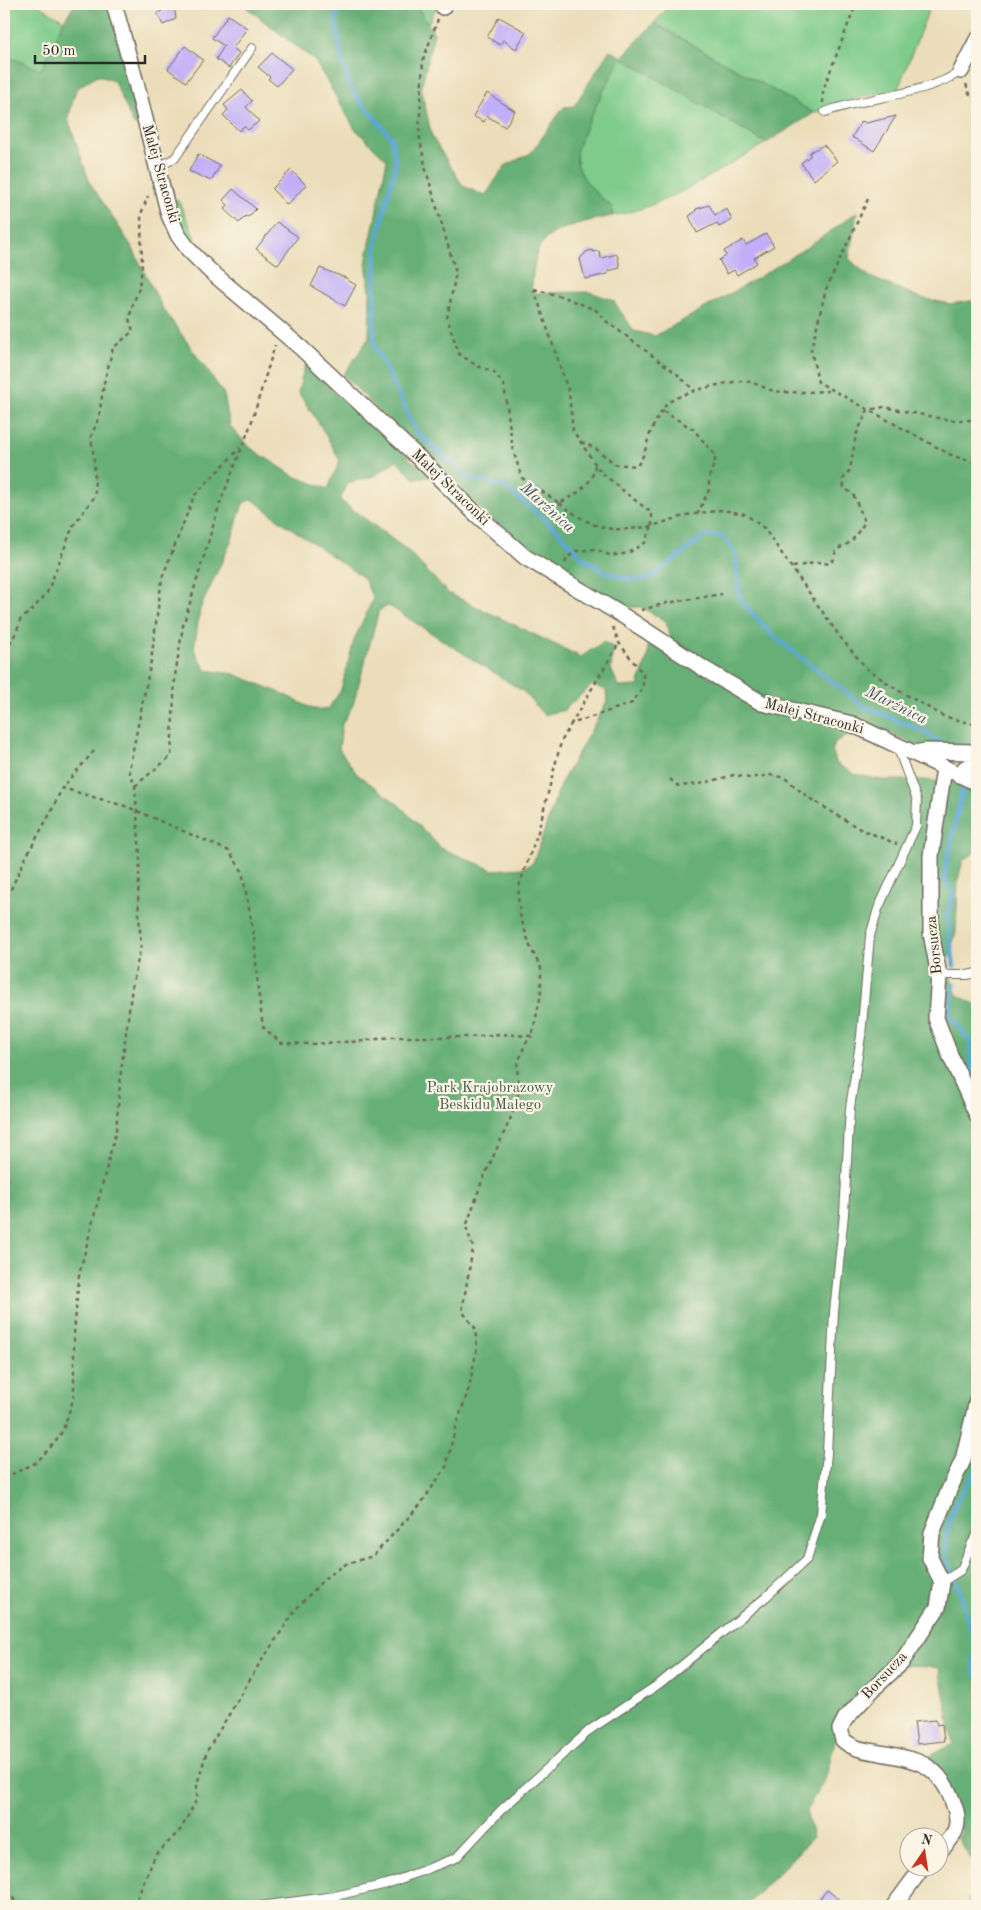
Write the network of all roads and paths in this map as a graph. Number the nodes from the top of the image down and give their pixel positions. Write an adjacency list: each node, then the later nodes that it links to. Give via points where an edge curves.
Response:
1 (114, 4): 9 (street, Małej Straconki)
2 (856, 4): 8 (path, via 823,92)
3 (444, 5): 22 (path, via 423,60 419,134 456,273 447,318 459,354 494,372 504,384 513,450 522,478)
4 (977, 40): 6 (street)
5 (252, 48): 9 (lane, via 175,158)
6 (961, 71): 7 (path, via 969,93); 8 (lane, via 926,86)
7 (977, 99)
8 (825, 112)
9 (156, 168): 10 (street, Małej Straconki)
10 (161, 186): 12 (street, Małej Straconki, via 169,215 189,250); 30 (path, via 150,192 141,214 142,270 129,319 133,330 113,348 99,417 91,437 95,496 73,526 47,593 20,620 8,647)
11 (868, 198): 14 (path, via 826,289 811,350 818,382)
12 (277, 327): 19 (path, via 277,340 251,424); 26 (street, Małej Straconki, via 504,540)
13 (696, 391): 14 (path, via 743,381 775,391); 15 (path, via 668,402); 18 (path, via 606,322 596,310 534,289 569,393 573,431)
14 (834, 391): 16 (path)
15 (662, 410): 18 (path, via 650,433 645,455 637,466 615,464); 23 (path, via 693,429 714,454 709,490)
16 (868, 410): 17 (path, via 884,407 948,420); 20 (path, via 953,456); 25 (path, via 856,434 850,470 843,479 844,488 853,494 865,522 851,542 836,550 834,560 829,564 818,562)
17 (977, 420)
18 (580, 441): 21 (path)
19 (240, 448): 41 (path, via 183,626 175,676 171,756); 41 (path, via 194,496 162,578 151,661 129,770)
20 (977, 462)
21 (595, 463): 22 (path, via 589,482 577,494); 24 (path, via 626,494 652,513)
22 (559, 502): 24 (path, via 585,521 611,530)
23 (698, 514): 24 (path); 25 (path, via 722,510 745,514 764,528)
24 (652, 526): 26 (path, via 645,543 628,552 612,556 596,549 576,551 567,558)
25 (792, 567): 32 (path, via 840,637 867,669 943,716)
26 (558, 578): 28 (street, Małej Straconki)
27 (722, 594): 28 (path)
28 (618, 613): 29 (path, via 613,626); 33 (street, Małej Straconki, via 762,704 852,724)
29 (619, 644): 31 (path); 31 (path, via 643,674 643,687 632,703)
30 (4, 649)
31 (572, 724): 48 (path, via 562,742 518,898 531,949 541,968 541,994)
32 (977, 725)
33 (896, 744): 36 (street, Małej Straconki); 44 (lane, via 917,800 916,826)
34 (94, 751): 42 (path)
35 (977, 752): 36 (street)
36 (915, 753): 37 (street, Małej Straconki)
37 (944, 768): 38 (street, Małej Straconki); 47 (street, Borsucza, via 932,856 931,933)
38 (967, 768): 40 (street, Małej Straconki)
39 (670, 779): 44 (path, via 678,786 734,775 785,778 809,798 860,829)
40 (977, 783)
41 (136, 786): 43 (path)
42 (62, 788): 43 (path); 45 (path)
43 (137, 811): 48 (path, via 229,851 242,871 254,936 263,1027 281,1043 310,1044 391,1037); 51 (path, via 141,946 132,987 116,1131 78,1275 74,1397 56,1441 37,1462)
44 (905, 848): 59 (lane, via 878,909 870,936 861,1036 850,1108 826,1462 820,1514 807,1560 659,1684 591,1728 502,1810 456,1858 387,1884 335,1896)
45 (4, 904)
46 (977, 973): 47 (lane)
47 (939, 975): 49 (street, Borsucza, via 936,1018)
48 (532, 1036): 58 (path, via 525,1044 517,1066 519,1091 512,1115 482,1181 466,1227 472,1248 462,1311 475,1328 477,1348 446,1467 420,1505 373,1556 346,1564 325,1578 291,1616 207,1751 197,1799 181,1829 155,1856)
49 (977, 1115)
50 (977, 1401): 53 (street, via 963,1460 932,1533 930,1558)
51 (4, 1478)
52 (977, 1536): 53 (lane, via 961,1570)
53 (946, 1580): 54 (street, Borsucza, via 938,1607 901,1663 845,1719 840,1729 843,1740 856,1749 912,1759 935,1772 951,1795 957,1813 954,1837)
54 (948, 1843)
55 (915, 1878): 60 (street)
56 (4, 1884): 57 (path)
57 (18, 1906)
58 (134, 1906)
59 (260, 1906)
60 (894, 1906)

